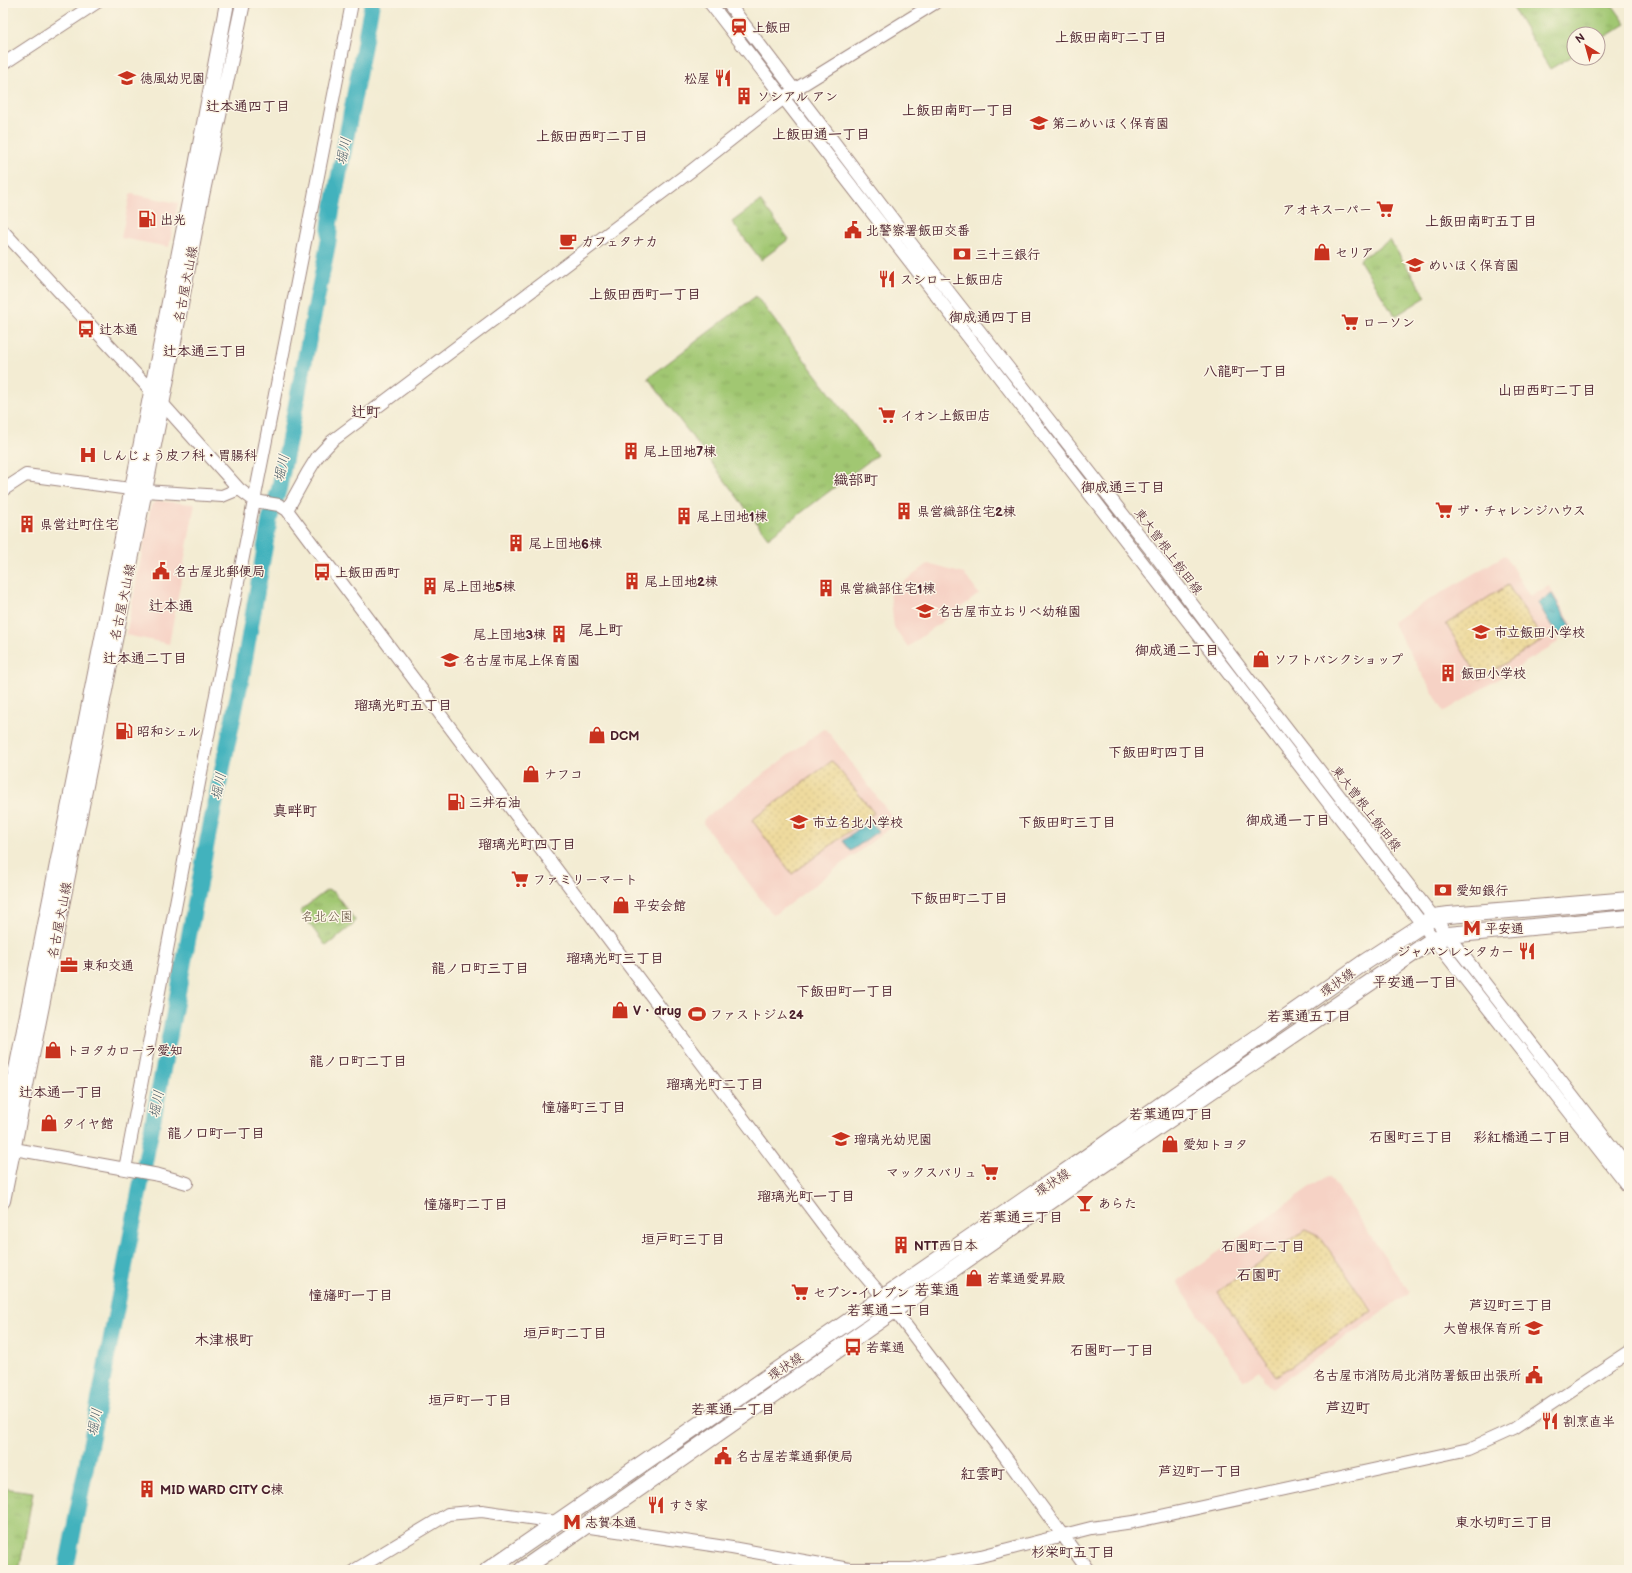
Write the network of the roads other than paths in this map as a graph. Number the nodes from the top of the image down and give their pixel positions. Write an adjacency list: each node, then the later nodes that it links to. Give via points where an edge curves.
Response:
1 (96, 3): 8 (street)
2 (227, 3): 12 (main road, 名古屋犬山線)
3 (243, 3): 13 (main road, 名古屋犬山線, via 200,205)
4 (352, 3): 17 (street)
5 (710, 3): 10 (street, 東大曽根上飯田線)
6 (728, 3): 9 (street, 東大曽根上飯田線)
7 (935, 3): 9 (street)
8 (3, 64)
9 (794, 90): 10 (street); 21 (street, 東大曽根上飯田線)
10 (784, 99): 18 (street, via 332,441 311,466); 21 (street, 東大曽根上飯田線)
11 (3, 231): 12 (street)
12 (152, 391): 13 (street); 16 (main road, 名古屋犬山線)
13 (162, 405): 14 (street); 16 (main road, 名古屋犬山線)
14 (239, 489): 16 (street, via 222,496); 17 (street)
15 (3, 490): 16 (street, via 26,475)
16 (138, 490): 23 (main road, 名古屋犬山線); 24 (main road, 名古屋犬山線)
17 (259, 501): 18 (street); 25 (street, via 218,684)
18 (283, 508): 30 (street, via 836,1242)
19 (1629, 900): 21 (main road, 環状線)
20 (1629, 918): 22 (main road, 環状線)
21 (1428, 921): 22 (street, 東大曽根上飯田線); 30 (main road, 環状線, via 1362,964)
22 (1441, 937): 26 (street); 28 (street); 31 (main road, 環状線, via 1092,1172)
23 (3, 1135)
24 (8, 1148): 25 (street); 29 (main road, 名古屋犬山線)
25 (130, 1169): 27 (street)
26 (1629, 1169)
27 (187, 1183)
28 (1629, 1188)
29 (3, 1201)
30 (884, 1296): 31 (street); 33 (main road, 環状線)
31 (895, 1311): 34 (main road, 環状線); 35 (street)
32 (1629, 1352): 35 (street, via 1513,1429 1469,1449 1163,1516)
33 (557, 1522): 34 (street); 36 (street, via 482,1511 448,1514); 37 (main road, 環状線)
34 (584, 1527): 35 (street, via 732,1548 849,1569 912,1569 981,1556); 38 (main road, 環状線)
35 (1061, 1535): 39 (street)
36 (355, 1570)
37 (488, 1570)
38 (522, 1570)
39 (1088, 1570)

